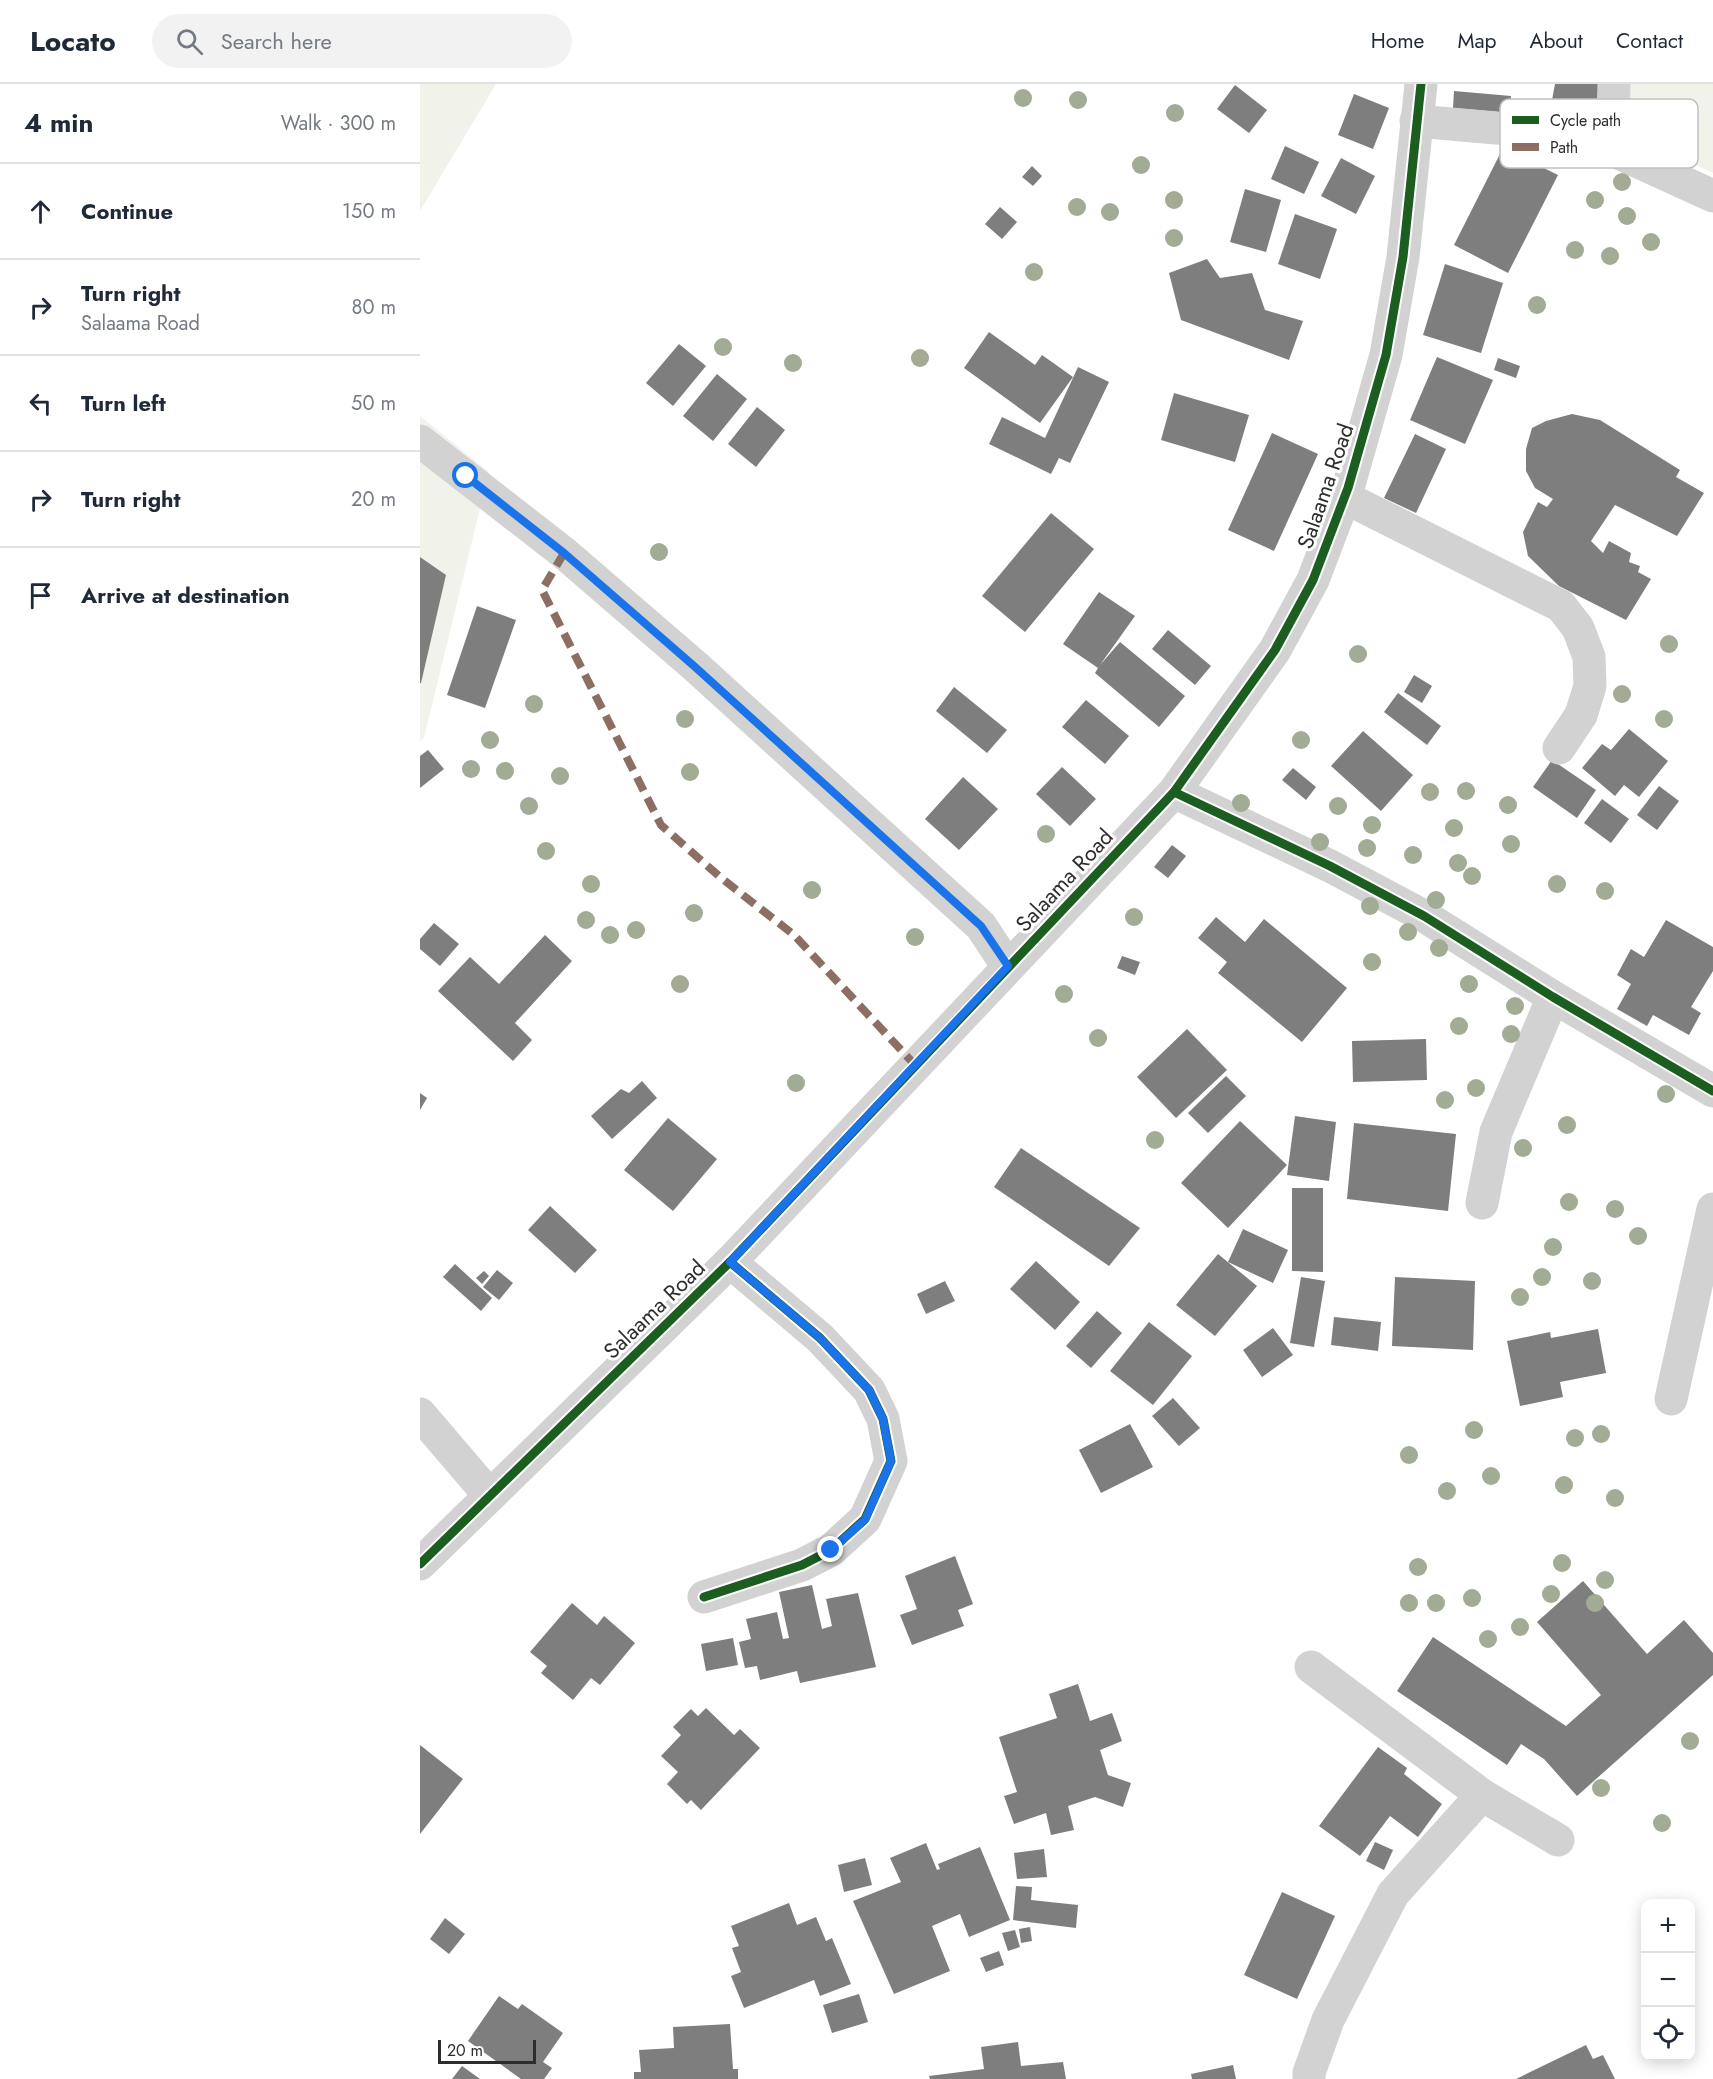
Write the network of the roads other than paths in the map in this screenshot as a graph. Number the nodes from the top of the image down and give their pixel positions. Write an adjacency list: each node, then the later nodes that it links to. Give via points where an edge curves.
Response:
1 (1421, 84): 4 (street, Salaama Road)
2 (1614, 84): 3 (street)
3 (1614, 99)
4 (1416, 121): 5 (street); 9 (street, Salaama Road, via 1403,256 1386,355)
5 (1500, 129)
6 (1652, 168): 7 (street)
7 (1713, 196)
8 (420, 441): 12 (street, via 564,553 694,666 981,926)
9 (1344, 498): 10 (street, via 1561,606 1578,628 1589,657 1590,686 1581,715); 11 (street, Salaama Road, via 1313,580 1275,650)
10 (1559, 748)
11 (1174, 792): 12 (street, Salaama Road); 13 (street, via 1330,866 1424,916)
12 (1008, 966): 17 (street, Salaama Road)
13 (1553, 997): 14 (street); 15 (street, via 1496,1132)
14 (1712, 1088)
15 (1482, 1203)
16 (1713, 1209): 18 (street)
17 (730, 1262): 20 (street, Salaama Road); 22 (street, via 820,1338 869,1390 883,1419 891,1461 865,1520 831,1550 802,1565)
18 (1671, 1399)
19 (420, 1414): 20 (street)
20 (490, 1496): 21 (street, Salaama Road)
21 (420, 1564)
22 (704, 1597)
23 (1311, 1667): 24 (street)
24 (1482, 1795): 25 (street); 26 (street, via 1393,1894 1328,2020)
25 (1558, 1840)
26 (1309, 2079)

